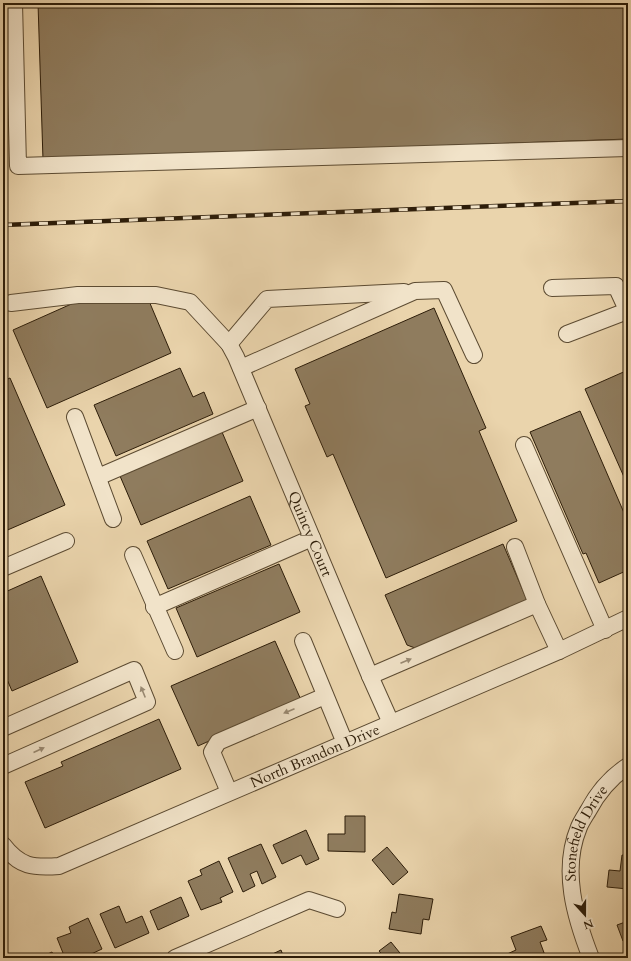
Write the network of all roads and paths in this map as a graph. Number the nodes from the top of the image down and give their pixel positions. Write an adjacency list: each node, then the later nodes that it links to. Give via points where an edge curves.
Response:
1 (14, 3): 2 (street, via 18,166)
2 (628, 148)
3 (552, 288): 6 (street, via 616,286)
4 (415, 292): 8 (street, via 267,299); 9 (street, via 444,290); 10 (street)
5 (11, 303): 8 (street, Quincy Court, via 78,295 156,295 190,302)
6 (628, 312): 7 (street)
7 (566, 334)
8 (229, 344): 10 (street, Quincy Court)
9 (474, 355)
10 (241, 368): 11 (street, Quincy Court)
11 (258, 408): 14 (street); 16 (street, Quincy Court)
12 (75, 417): 14 (street)
13 (524, 445): 24 (street)
14 (98, 477): 15 (street)
15 (113, 519)
16 (312, 538): 22 (street); 28 (street, Quincy Court)
17 (66, 541): 20 (street)
18 (514, 547): 21 (street)
19 (133, 555): 22 (street)
20 (3, 568)
21 (537, 604): 27 (street); 28 (street, one-way to 21)
22 (154, 607): 26 (street)
23 (628, 618): 24 (street, North Brandon Drive)
24 (605, 630): 27 (street, North Brandon Drive)
25 (303, 641): 29 (street)
26 (175, 651)
27 (559, 651): 30 (street, North Brandon Drive)
28 (370, 676): 30 (street, Quincy Court)
29 (325, 696): 32 (street); 35 (street, one-way to 35, via 218,742 212,752)
30 (391, 723): 32 (street, North Brandon Drive)
31 (3, 728): 33 (street, one-way to 31, via 147,702 134,670)
32 (345, 742): 35 (street, North Brandon Drive)
33 (4, 763)
34 (628, 766): 39 (street, Stonefield Drive, via 607,784 592,803 573,846 572,893 578,922)
35 (229, 792): 36 (street, North Brandon Drive, via 59,866 26,865 17,860)
36 (3, 845)
37 (337, 909): 38 (street, via 309,900)
38 (175, 958)
39 (591, 958)

